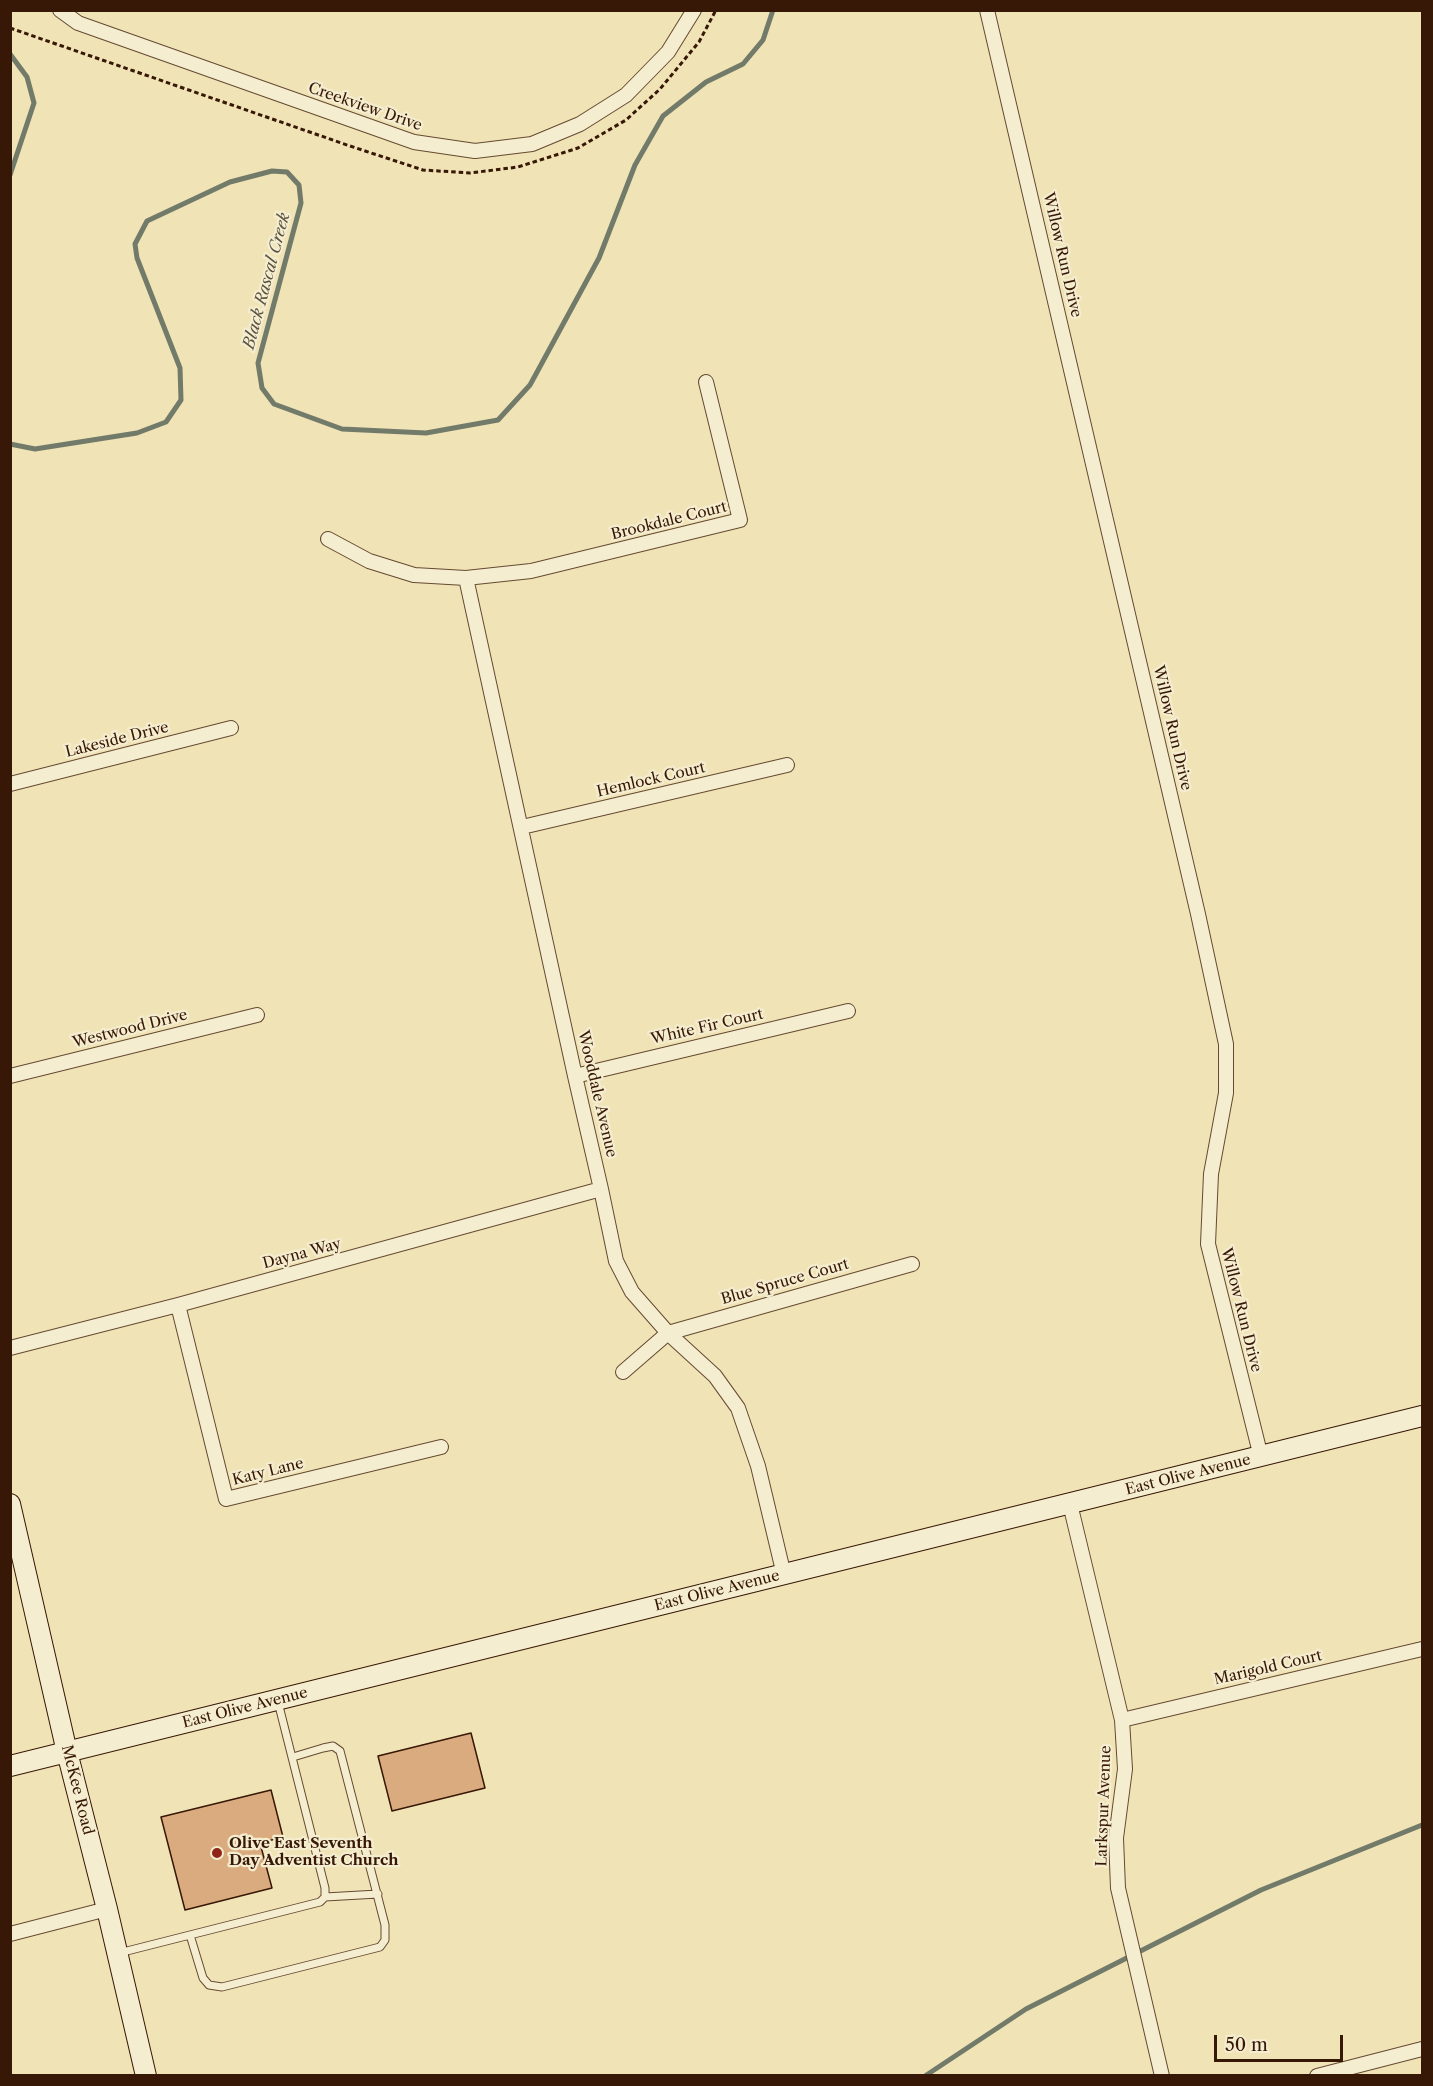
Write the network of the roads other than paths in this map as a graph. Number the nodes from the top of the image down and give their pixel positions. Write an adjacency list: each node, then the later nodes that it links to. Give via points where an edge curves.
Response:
1 (60, 10): 2 (street, Creekview Drive, via 78,23 414,142 475,151 532,144 580,124 626,95 668,52)
2 (693, 10)
3 (987, 10): 23 (street, Willow Run Drive, via 1226,1044 1226,1093 1211,1174 1208,1244)
4 (706, 382): 6 (street, Brookdale Court, via 740,520 531,571)
5 (328, 539): 6 (street, via 369,561 414,575)
6 (466, 578): 10 (street, Wooddale Avenue)
7 (231, 728): 9 (street, Lakeside Drive)
8 (787, 765): 10 (street, Hemlock Court)
9 (10, 784)
10 (522, 827): 14 (street, Wooddale Avenue)
11 (848, 1011): 14 (street, White Fir Court)
12 (257, 1015): 13 (street, Westwood Drive)
13 (10, 1076)
14 (575, 1076): 15 (street, Wooddale Avenue)
15 (602, 1189): 17 (street, Dayna Way); 18 (street, Wooddale Avenue, via 616,1261 632,1292)
16 (912, 1264): 18 (street, Blue Spruce Court)
17 (178, 1305): 19 (street, Dayna Way); 22 (street, Katy Lane, via 226,1499)
18 (668, 1333): 20 (street); 26 (street, Wooddale Avenue, via 715,1376 738,1408 758,1466)
19 (10, 1348)
20 (623, 1372)
21 (1422, 1416): 23 (main road, East Olive Avenue)
22 (441, 1447)
23 (1262, 1457): 25 (main road, East Olive Avenue)
24 (10, 1504): 30 (main road, McKee Road)
25 (1070, 1504): 26 (main road, East Olive Avenue); 29 (street, Larkspur Avenue)
26 (784, 1575): 28 (main road, East Olive Avenue)
27 (1422, 1649): 29 (street, Marigold Court)
28 (278, 1700): 30 (main road, East Olive Avenue); 31 (lane)
29 (1122, 1720): 41 (street, Larkspur Avenue, via 1125,1769 1116,1838 1118,1887)
30 (67, 1752): 32 (main road, East Olive Avenue); 35 (main road, McKee Road)
31 (292, 1757): 33 (lane, via 333,1746 340,1751); 34 (lane)
32 (10, 1766)
33 (378, 1894): 34 (lane); 37 (lane, via 385,1925 385,1940 380,1947 222,1987 209,1985 203,1978)
34 (324, 1897): 37 (lane, via 320,1902)
35 (107, 1909): 36 (street); 38 (main road, McKee Road)
36 (10, 1934)
37 (190, 1935): 38 (lane)
38 (117, 1954): 40 (main road, McKee Road)
39 (1422, 2049): 42 (street)
40 (146, 2076)
41 (1162, 2076)
42 (1317, 2076)

